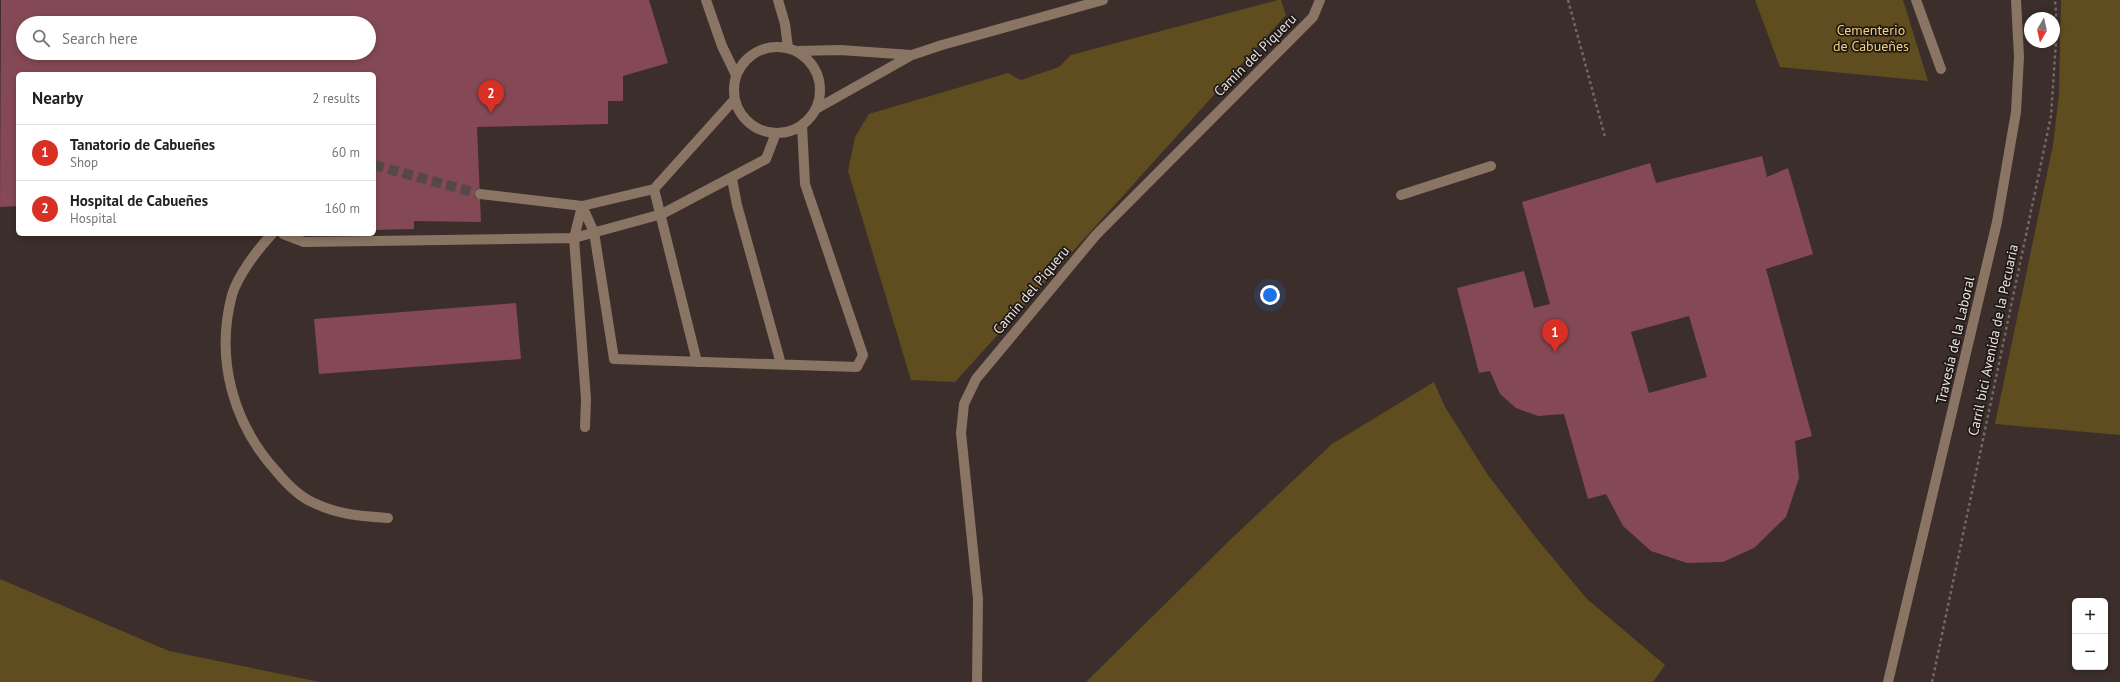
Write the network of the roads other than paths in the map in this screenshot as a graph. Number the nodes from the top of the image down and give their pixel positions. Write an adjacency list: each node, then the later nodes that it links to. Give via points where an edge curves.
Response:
1 (706, 0): 10 (street, via 722,46)
2 (778, 0): 7 (street)
3 (1103, 0): 8 (street, via 942,44)
4 (1320, 0): 30 (street, Camín del Piqueru, via 1313,17 1096,235 973,385 964,404 961,433 978,599)
5 (1916, 0): 9 (street)
6 (2016, 0): 31 (street, Travesía de la Laboral, via 2019,57 2016,112 1998,222)
7 (792, 49): 8 (street); 10 (street, via 763,49 743,63); 12 (street, via 807,59 815,69 820,82 820,96)
8 (912, 55): 12 (street)
9 (1941, 69)
10 (736, 74): 11 (street)
11 (734, 100): 14 (street, via 749,124 762,131); 17 (street)
12 (816, 109): 13 (street)
13 (802, 125): 14 (street, via 790,132); 27 (street, via 805,184 863,355 857,367)
14 (776, 133): 16 (street, via 766,159)
15 (1491, 166): 19 (street)
16 (732, 179): 21 (street); 27 (street)
17 (654, 189): 20 (street); 21 (street)
18 (480, 194): 20 (street)
19 (1400, 195)
20 (582, 206): 22 (street); 25 (street)
21 (662, 214): 22 (street); 26 (street)
22 (594, 232): 25 (street); 26 (street, via 614,360)
23 (270, 236): 29 (street, via 254,255 233,294 226,333 227,372 238,414 259,453 286,482 312,503 349,516)
24 (288, 236): 25 (street, via 304,242)
25 (574, 238): 28 (street, via 586,399)
26 (697, 362): 27 (street)
27 (781, 364)
28 (585, 427)
29 (388, 518)
30 (977, 682)
31 (1888, 682)

